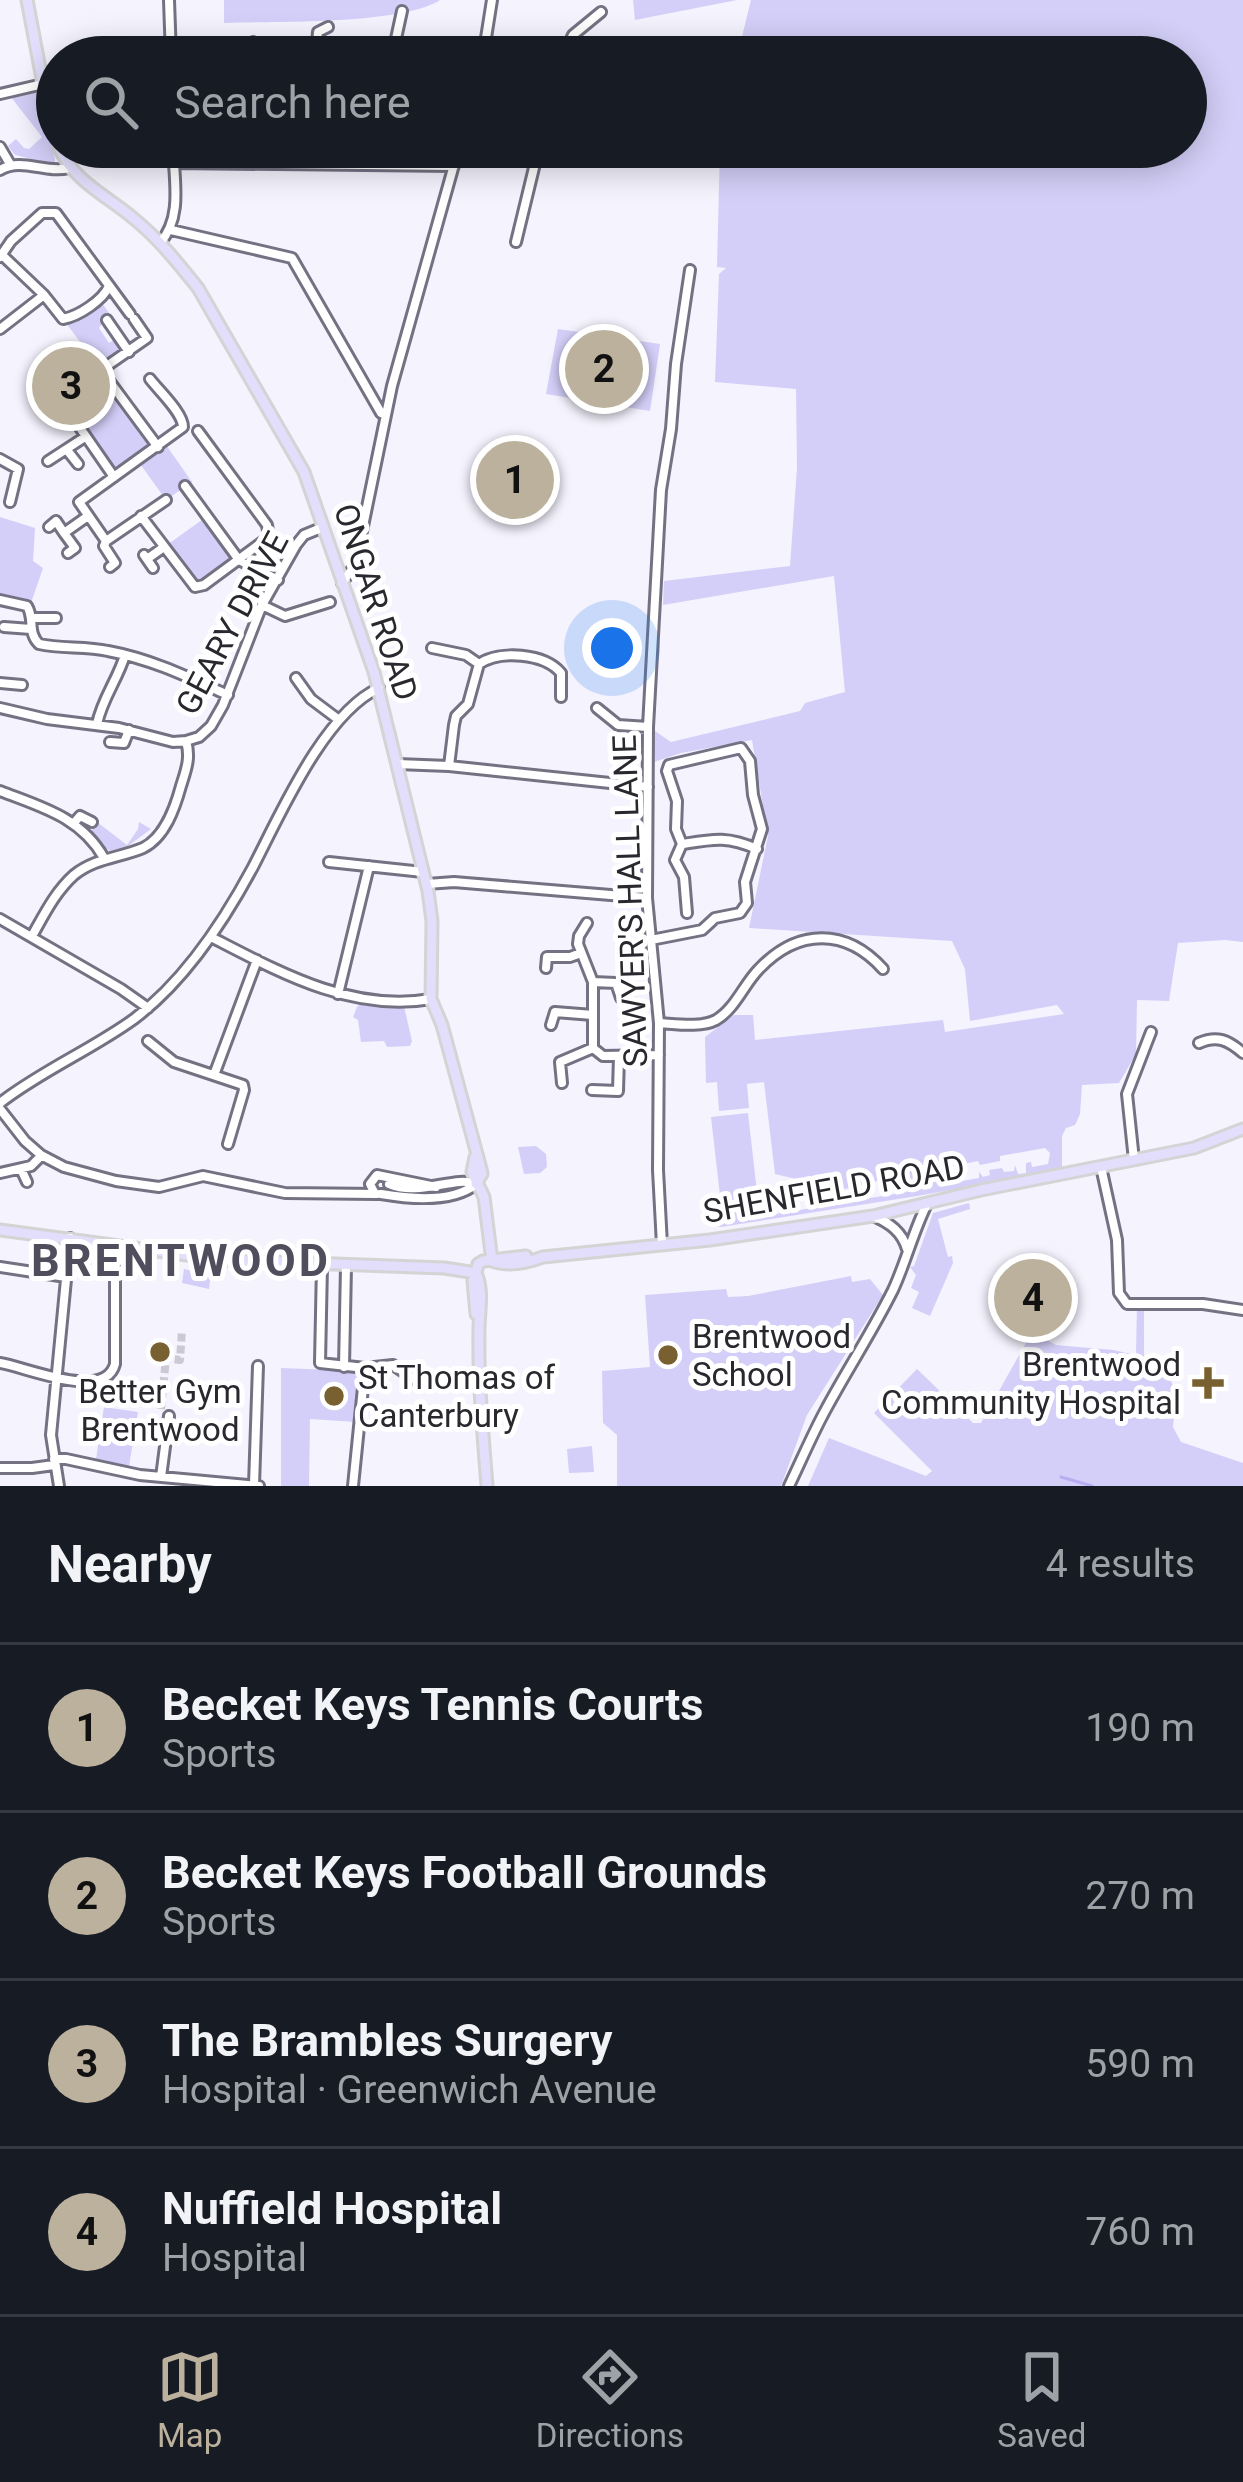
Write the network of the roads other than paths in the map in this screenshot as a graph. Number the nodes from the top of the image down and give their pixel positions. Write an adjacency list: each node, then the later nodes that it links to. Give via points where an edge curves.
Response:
1 (26, 0): 12 (main road, ONGAR ROAD)
2 (169, 0): 7 (street)
3 (492, 0): 10 (street)
4 (403, 11): 9 (street)
5 (601, 12): 11 (street)
6 (328, 27): 8 (street)
7 (170, 36)
8 (318, 36)
9 (397, 36)
10 (486, 36)
11 (572, 36)
12 (36, 49)
13 (36, 84): 14 (street)
14 (0, 94)
15 (4, 153): 16 (street); 22 (street)
16 (36, 165)
17 (44, 168): 18 (street)
18 (69, 168): 25 (main road, ONGAR ROAD)
19 (174, 168): 23 (street)
20 (453, 168): 35 (street)
21 (534, 168): 24 (street)
22 (0, 170)
23 (171, 230): 25 (street); 35 (street, via 292,258)
24 (516, 242)
25 (160, 243): 52 (main road, ONGAR ROAD, via 207,302 265,402 304,472)
26 (1, 256): 28 (street, via 50,211); 29 (street)
27 (690, 270): 81 (street, SAWYER'S HALL LANE, via 662,490)
28 (109, 286): 29 (street, via 71,318); 32 (street, via 148,338)
29 (44, 295): 31 (street)
30 (106, 320): 32 (street)
31 (0, 329)
32 (128, 352): 38 (street, via 101,370)
33 (150, 379): 38 (street, via 184,424)
34 (64, 406): 37 (street)
35 (385, 415): 61 (street, via 355,565)
36 (198, 431): 57 (street, via 269,528 267,539)
37 (85, 437): 39 (street); 45 (street)
38 (158, 447): 45 (street)
39 (68, 450): 41 (street); 43 (street)
40 (0, 459): 44 (street)
41 (48, 461)
42 (28, 463): 44 (street)
43 (78, 464)
44 (18, 469): 48 (street)
45 (114, 477): 49 (street, via 79,502)
46 (185, 486): 57 (street)
47 (166, 500): 50 (street)
48 (10, 502)
49 (88, 516): 53 (street); 54 (street)
50 (141, 516): 54 (street); 55 (street)
51 (49, 526): 53 (street, via 56,521)
52 (321, 528): 60 (street, GEARY DRIVE, via 301,539); 61 (main road, ONGAR ROAD)
53 (64, 532): 56 (street, via 75,548)
54 (106, 541): 59 (street)
55 (164, 548): 57 (street, via 195,587); 58 (street)
56 (68, 553)
57 (239, 560): 60 (street)
58 (148, 561)
59 (110, 567)
60 (278, 580): 64 (street, GEARY DRIVE)
61 (342, 583): 74 (main road, ONGAR ROAD)
62 (0, 600): 66 (street, via 24,604)
63 (330, 602): 64 (street, via 286,616)
64 (262, 605): 75 (street, GEARY DRIVE)
65 (56, 619): 66 (street)
66 (31, 624): 67 (street); 69 (street, via 39,644)
67 (4, 627)
68 (432, 648): 70 (street)
69 (125, 655): 75 (street); 80 (street)
70 (479, 664): 76 (street, via 494,656 547,660 561,673); 86 (street, via 468,704 456,716)
71 (296, 678): 79 (street)
72 (0, 683): 73 (street)
73 (22, 685)
74 (379, 688): 79 (street); 85 (main road, ONGAR ROAD)
75 (228, 695): 83 (street, GEARY DRIVE, via 211,726)
76 (562, 697)
77 (597, 708): 81 (street, via 617,725)
78 (0, 709): 80 (street)
79 (340, 720): 102 (street)
80 (97, 724): 82 (street)
81 (648, 727): 87 (street, SAWYER'S HALL LANE)
82 (129, 730): 83 (street); 84 (street, via 124,743)
83 (186, 741): 93 (street, via 189,759 166,825 143,848)
84 (110, 742)
85 (397, 764): 86 (street); 96 (main road, ONGAR ROAD)
86 (449, 766): 87 (street)
87 (648, 788): 97 (street, SAWYER'S HALL LANE)
88 (0, 791): 90 (street)
89 (92, 822): 90 (street, via 80,816)
90 (74, 824): 93 (street)
91 (682, 844): 92 (street, via 734,839); 92 (street, via 670,765 741,748 762,829); 98 (street, via 675,860)
92 (757, 849): 103 (street, via 740,914)
93 (104, 858): 101 (street, via 59,890)
94 (329, 862): 95 (street)
95 (369, 866): 96 (street); 109 (street)
96 (426, 878): 97 (street); 110 (main road, ONGAR ROAD)
97 (646, 898): 103 (street, SAWYER'S HALL LANE)
98 (687, 914)
99 (0, 920): 101 (street)
100 (587, 923): 104 (street)
101 (32, 936): 112 (street)
102 (211, 937): 105 (street); 112 (street)
103 (651, 940): 114 (street, SAWYER'S HALL LANE)
104 (582, 953): 106 (street, via 547,956); 108 (street)
105 (257, 960): 109 (street); 123 (street)
106 (546, 968)
107 (883, 969): 114 (street, via 851,944 796,941 759,968 714,1021)
108 (593, 982): 111 (street, via 616,983); 113 (street)
109 (338, 994): 110 (street)
110 (431, 999): 137 (main road, ONGAR ROAD, via 482,1174)
111 (634, 1004)
112 (148, 1008): 126 (street)
113 (593, 1015): 115 (street, via 555,1012); 119 (street)
114 (659, 1024): 121 (street, SAWYER'S HALL LANE)
115 (551, 1025)
116 (1151, 1032): 130 (street, via 1126,1094)
117 (148, 1041): 123 (street, via 174,1062)
118 (1199, 1043): 120 (street, via 1221,1039)
119 (593, 1048): 122 (street); 124 (street, via 560,1062)
120 (1243, 1053)
121 (659, 1055): 122 (street); 144 (street, SAWYER'S HALL LANE)
122 (619, 1056): 125 (street, via 618,1091)
123 (214, 1075): 128 (street, via 244,1088)
124 (562, 1083)
125 (592, 1090)
126 (0, 1106): 129 (street)
127 (1243, 1129): 130 (main road, SHENFIELD ROAD)
128 (228, 1144)
129 (41, 1155): 132 (street); 138 (street, via 146,1187 203,1176 285,1193)
130 (1134, 1160): 131 (main road, SHENFIELD ROAD)
131 (1101, 1167): 140 (main road, SHENFIELD ROAD); 153 (street, via 1127,1304)
132 (21, 1169): 133 (street); 136 (street)
133 (0, 1173)
134 (370, 1181): 135 (street); 138 (street); 139 (street)
135 (387, 1181): 137 (street, via 410,1189); 139 (street)
136 (27, 1183)
137 (476, 1184): 139 (street, via 438,1197); 146 (main road, ONGAR ROAD, via 486,1251)
138 (339, 1194): 139 (street)
139 (379, 1194)
140 (927, 1203): 141 (main road, SHENFIELD ROAD); 145 (street)
141 (873, 1216): 144 (main road, SHENFIELD ROAD); 145 (street, via 896,1229)
142 (0, 1230): 143 (main road)
143 (70, 1238): 147 (main road); 152 (street)
144 (662, 1245): 146 (main road, SHENFIELD ROAD, via 500,1264)
145 (908, 1251): 170 (street)
146 (495, 1257): 151 (main road)
147 (322, 1265): 148 (main road); 156 (street, via 318,1362)
148 (346, 1266): 151 (main road); 156 (street)
149 (0, 1267): 152 (street)
150 (115, 1267): 158 (street, via 113,1374 99,1382)
151 (476, 1273): 159 (main road)
152 (67, 1277): 158 (street)
153 (1243, 1310)
154 (0, 1363): 158 (street)
155 (258, 1366): 167 (street)
156 (344, 1366): 157 (street)
157 (365, 1368): 159 (street, via 396,1366 420,1383); 168 (street)
158 (56, 1377): 161 (street)
159 (480, 1380): 169 (main road)
160 (169, 1416): 164 (street)
161 (54, 1462): 162 (street); 163 (street); 165 (street)
162 (0, 1468)
163 (140, 1474): 164 (street); 166 (street)
164 (161, 1477): 167 (street)
165 (58, 1486)
166 (138, 1486)
167 (256, 1486)
168 (353, 1486)
169 (487, 1486)
170 (789, 1486)

